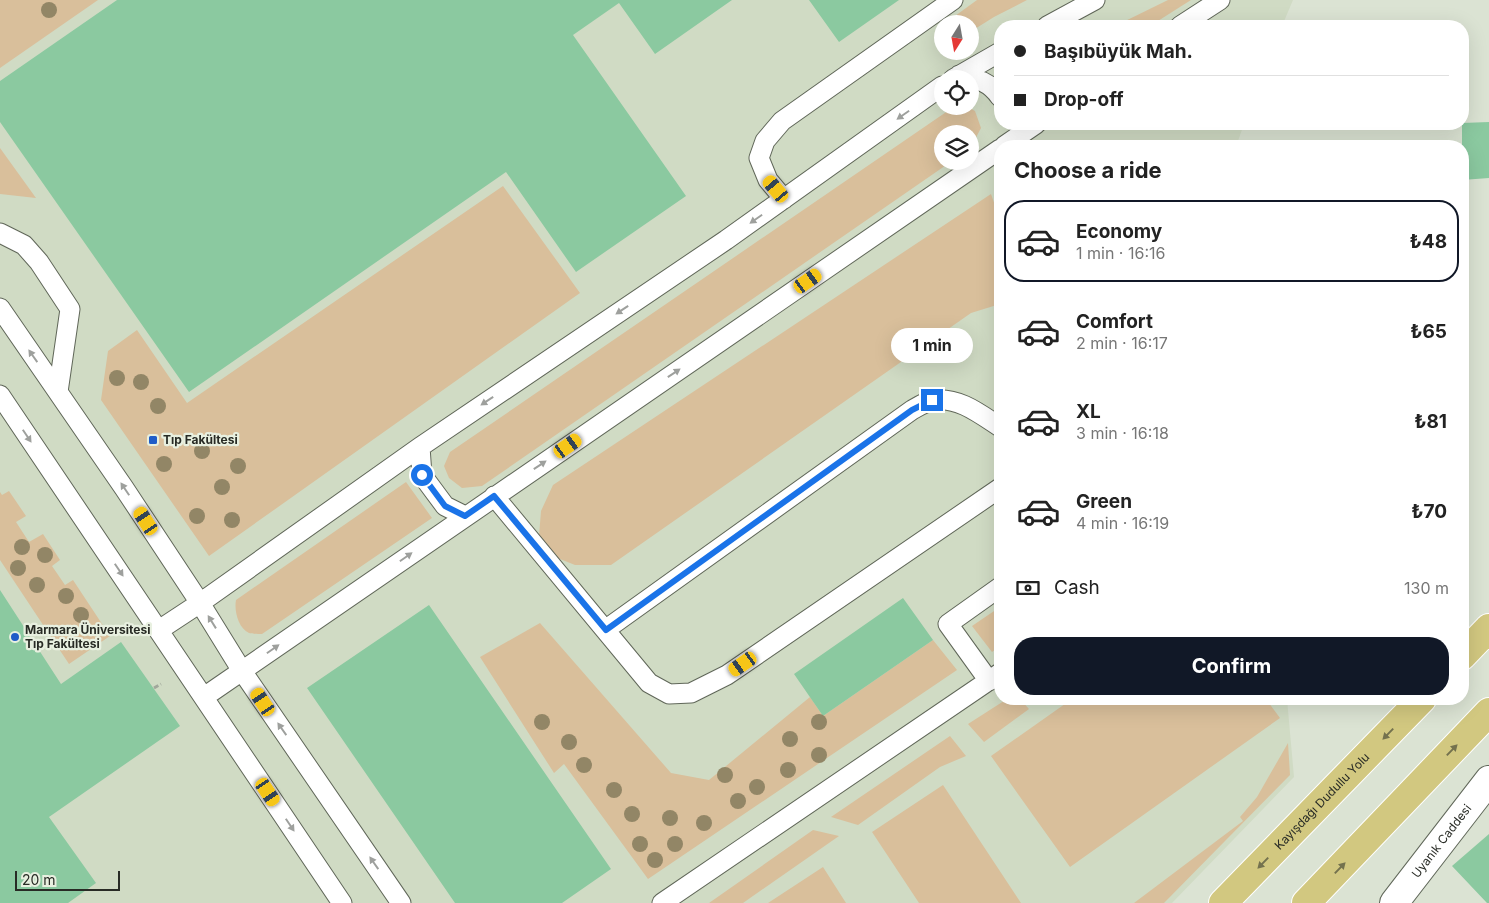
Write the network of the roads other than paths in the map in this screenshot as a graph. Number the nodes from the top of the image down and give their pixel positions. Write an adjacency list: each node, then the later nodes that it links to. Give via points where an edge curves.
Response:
1 (953, 0): 14 (lane, via 782,121 765,141 759,158 768,180)
2 (1095, 0): 4 (lane)
3 (1220, 0): 5 (lane)
4 (1058, 20)
5 (1189, 20)
6 (994, 55): 7 (lane)
7 (968, 70)
8 (979, 80): 9 (lane)
9 (994, 88)
10 (934, 92): 14 (lane, one-way to 14)
11 (1027, 130): 12 (lane)
12 (1013, 140)
13 (994, 153): 22 (lane, one-way to 13)
14 (784, 199): 20 (lane, one-way to 20)
15 (0, 233): 17 (lane, via 24,245 70,309)
16 (0, 308): 17 (lane, one-way to 16)
17 (58, 392): 25 (lane, one-way to 17)
18 (0, 396): 27 (lane, one-way to 27)
19 (994, 423): 28 (lane, via 963,404 946,400 932,400 912,410)
20 (420, 447): 23 (lane, via 422,475 445,506); 25 (lane)
21 (994, 492): 28 (lane, via 727,675 691,693 669,694 649,683)
22 (494, 496): 23 (lane); 28 (lane)
23 (465, 516): 30 (lane, one-way to 23)
24 (994, 591): 31 (lane, via 948,624)
25 (200, 603): 27 (lane); 30 (lane, one-way to 25)
26 (1489, 628): 29 (main road)
27 (159, 630): 32 (lane)
28 (606, 630)
29 (1469, 649)
30 (242, 671): 32 (lane); 37 (lane, one-way to 30)
31 (994, 677): 38 (lane)
32 (204, 697): 36 (lane, one-way to 36)
33 (1416, 705): 39 (main road, Kayışdağı Dudullu Yolu, one-way to 39)
34 (1489, 712): 40 (main road, one-way to 34)
35 (1489, 780): 41 (street, Uyanık Caddesi)
36 (342, 903)
37 (402, 903)
38 (662, 903)
39 (1223, 903)
40 (1306, 903)
41 (1394, 903)

